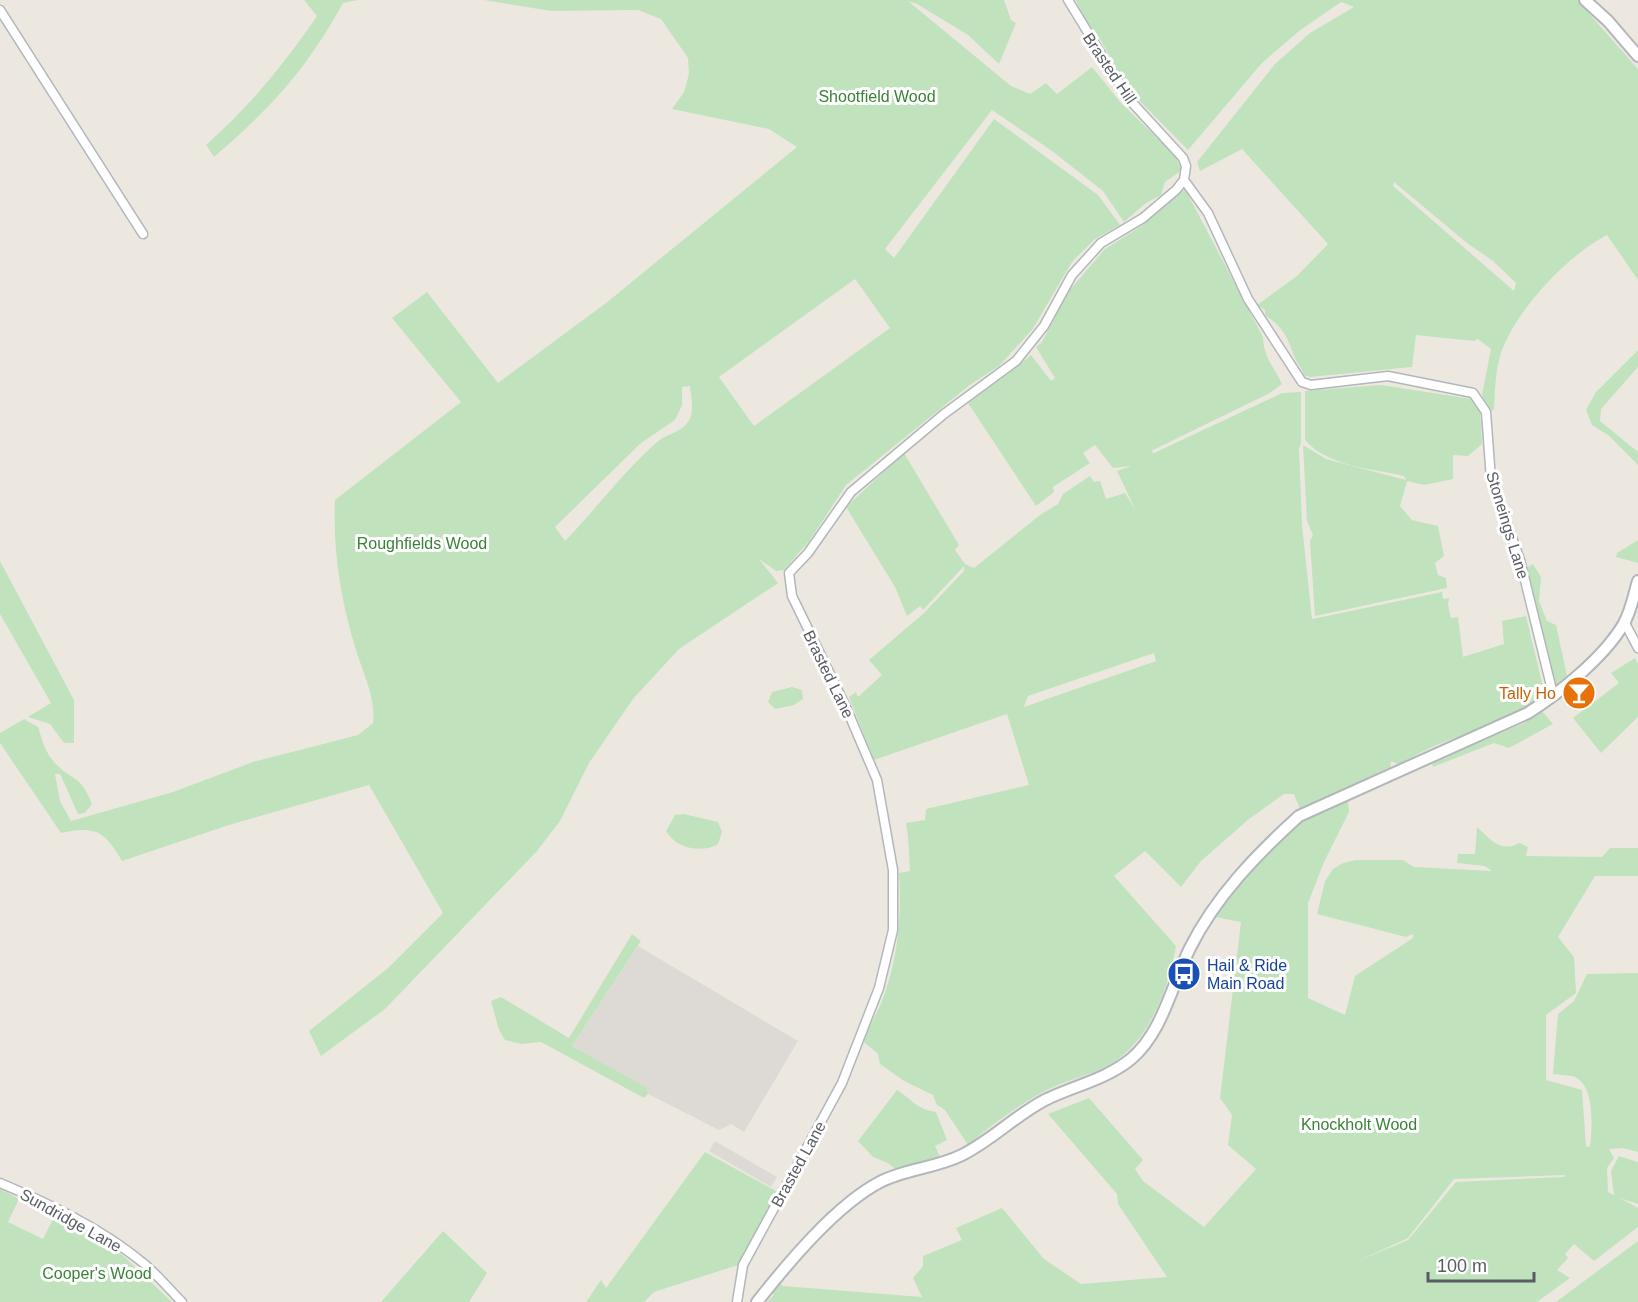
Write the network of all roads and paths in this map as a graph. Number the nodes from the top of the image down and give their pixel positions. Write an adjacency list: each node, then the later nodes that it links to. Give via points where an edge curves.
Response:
1 (1068, 0): 5 (street, Brasted Hill, via 1128,98 1183,158)
2 (1585, 0): 4 (street)
3 (0, 10): 6 (street)
4 (1638, 57)
5 (1184, 180): 10 (street, Stoneings Lane, via 1208,213 1248,299 1302,382 1311,386 1388,376 1473,393 1478,399 1486,412 1491,479 1520,560); 13 (street, Brasted Lane, via 1143,218 1101,243 1072,275 1044,326 1016,361 944,414 851,492 789,573 792,596 877,780 893,870 893,930 879,988 842,1083 743,1264)
6 (143, 234)
7 (1638, 580): 8 (street)
8 (1625, 622): 9 (street); 10 (street, via 1603,653)
9 (1638, 648)
10 (1553, 694): 14 (street, via 1528,713 1299,816 1235,880 1216,906 1190,947 1156,1024 1131,1058 1093,1081 1044,1101 961,1156 880,1182 832,1217)
11 (0, 1183): 12 (street, Sundridge Lane, via 98,1232 144,1263)
12 (182, 1302)
13 (737, 1302)
14 (757, 1302)

